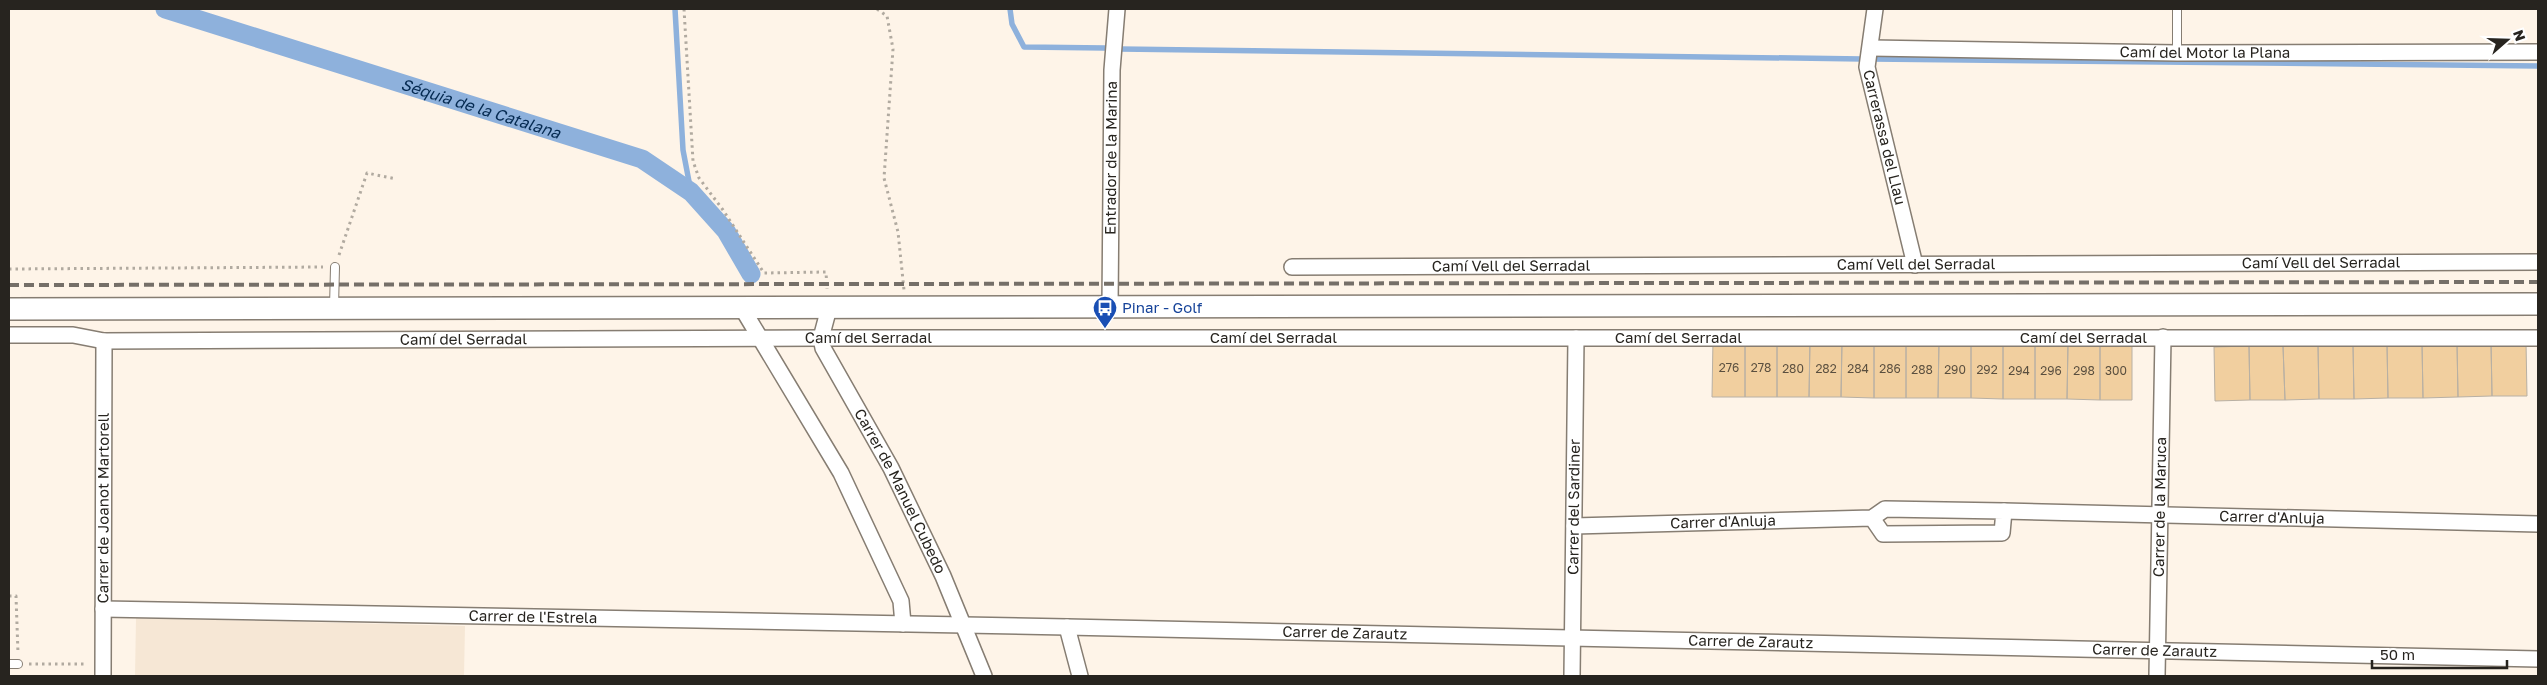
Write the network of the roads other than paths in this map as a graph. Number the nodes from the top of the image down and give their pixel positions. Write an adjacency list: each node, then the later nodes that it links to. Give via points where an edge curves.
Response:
1 (1117, 9): 12 (street, Entrador de la Marina, via 1112,70)
2 (1875, 9): 4 (street, Carrerassa del Llau)
3 (2177, 9): 6 (lane)
4 (1871, 48): 6 (street, Camí del Motor la Plana); 8 (street, Carrerassa del Llau, via 1867,67)
5 (2538, 52): 6 (street, Camí del Motor la Plana)
6 (2177, 53)
7 (2538, 262): 8 (street, Camí Vell del Serradal)
8 (1915, 265): 10 (street, Camí Vell del Serradal)
9 (334, 267): 13 (lane)
10 (1292, 267)
11 (2538, 304): 12 (street, Camí del Serradal)
12 (1110, 307): 15 (street, Camí del Serradal)
13 (334, 308): 14 (street, Camí del Serradal); 16 (street, Camí del Serradal)
14 (742, 308): 15 (street, Camí del Serradal); 18 (street)
15 (829, 308): 19 (street)
16 (9, 309)
17 (9, 335): 23 (street, Camí del Serradal, via 73,335)
18 (761, 338): 19 (street, Camí del Serradal); 23 (street, Camí del Serradal); 30 (street, via 841,473 901,600)
19 (821, 338): 20 (street, Camí del Serradal); 31 (street, Carrer de Manuel Cubedo, via 892,468 943,576)
20 (1576, 338): 21 (street, Camí del Serradal); 28 (street, Carrer del Sardiner)
21 (2163, 338): 22 (street, Camí del Serradal); 25 (street, Carrer de la Maruca)
22 (2538, 338)
23 (104, 341): 29 (street, Carrer de Joanot Martorell)
24 (2004, 511): 25 (street, Carrer d'Anluja); 26 (street, Carrer d'Anluja, via 1884,509); 26 (street, via 2002,533 1883,534)
25 (2160, 515): 27 (street, Carrer d'Anluja); 34 (street, Carrer de la Maruca)
26 (1872, 518): 28 (street, Carrer d'Anluja)
27 (2538, 524)
28 (1574, 526): 33 (street, Carrer del Sardiner)
29 (103, 610): 30 (street, Carrer de l'Estrela); 38 (street, Carrer de Joanot Martorell)
30 (904, 624): 31 (street, Carrer de l'Estrela)
31 (962, 625): 32 (street, Carrer de Zarautz); 39 (street, Carrer de Manuel Cubedo)
32 (1067, 627): 33 (street, Carrer de Zarautz); 40 (street)
33 (1572, 638): 34 (street, Carrer de Zarautz); 41 (street, Carrer del Sardiner)
34 (2158, 651): 35 (street, Carrer de Zarautz); 42 (street, Carrer de la Maruca)
35 (2538, 659)
36 (9, 664): 37 (lane)
37 (18, 664)
38 (103, 676)
39 (984, 676)
40 (1080, 676)
41 (1572, 676)
42 (2157, 676)

